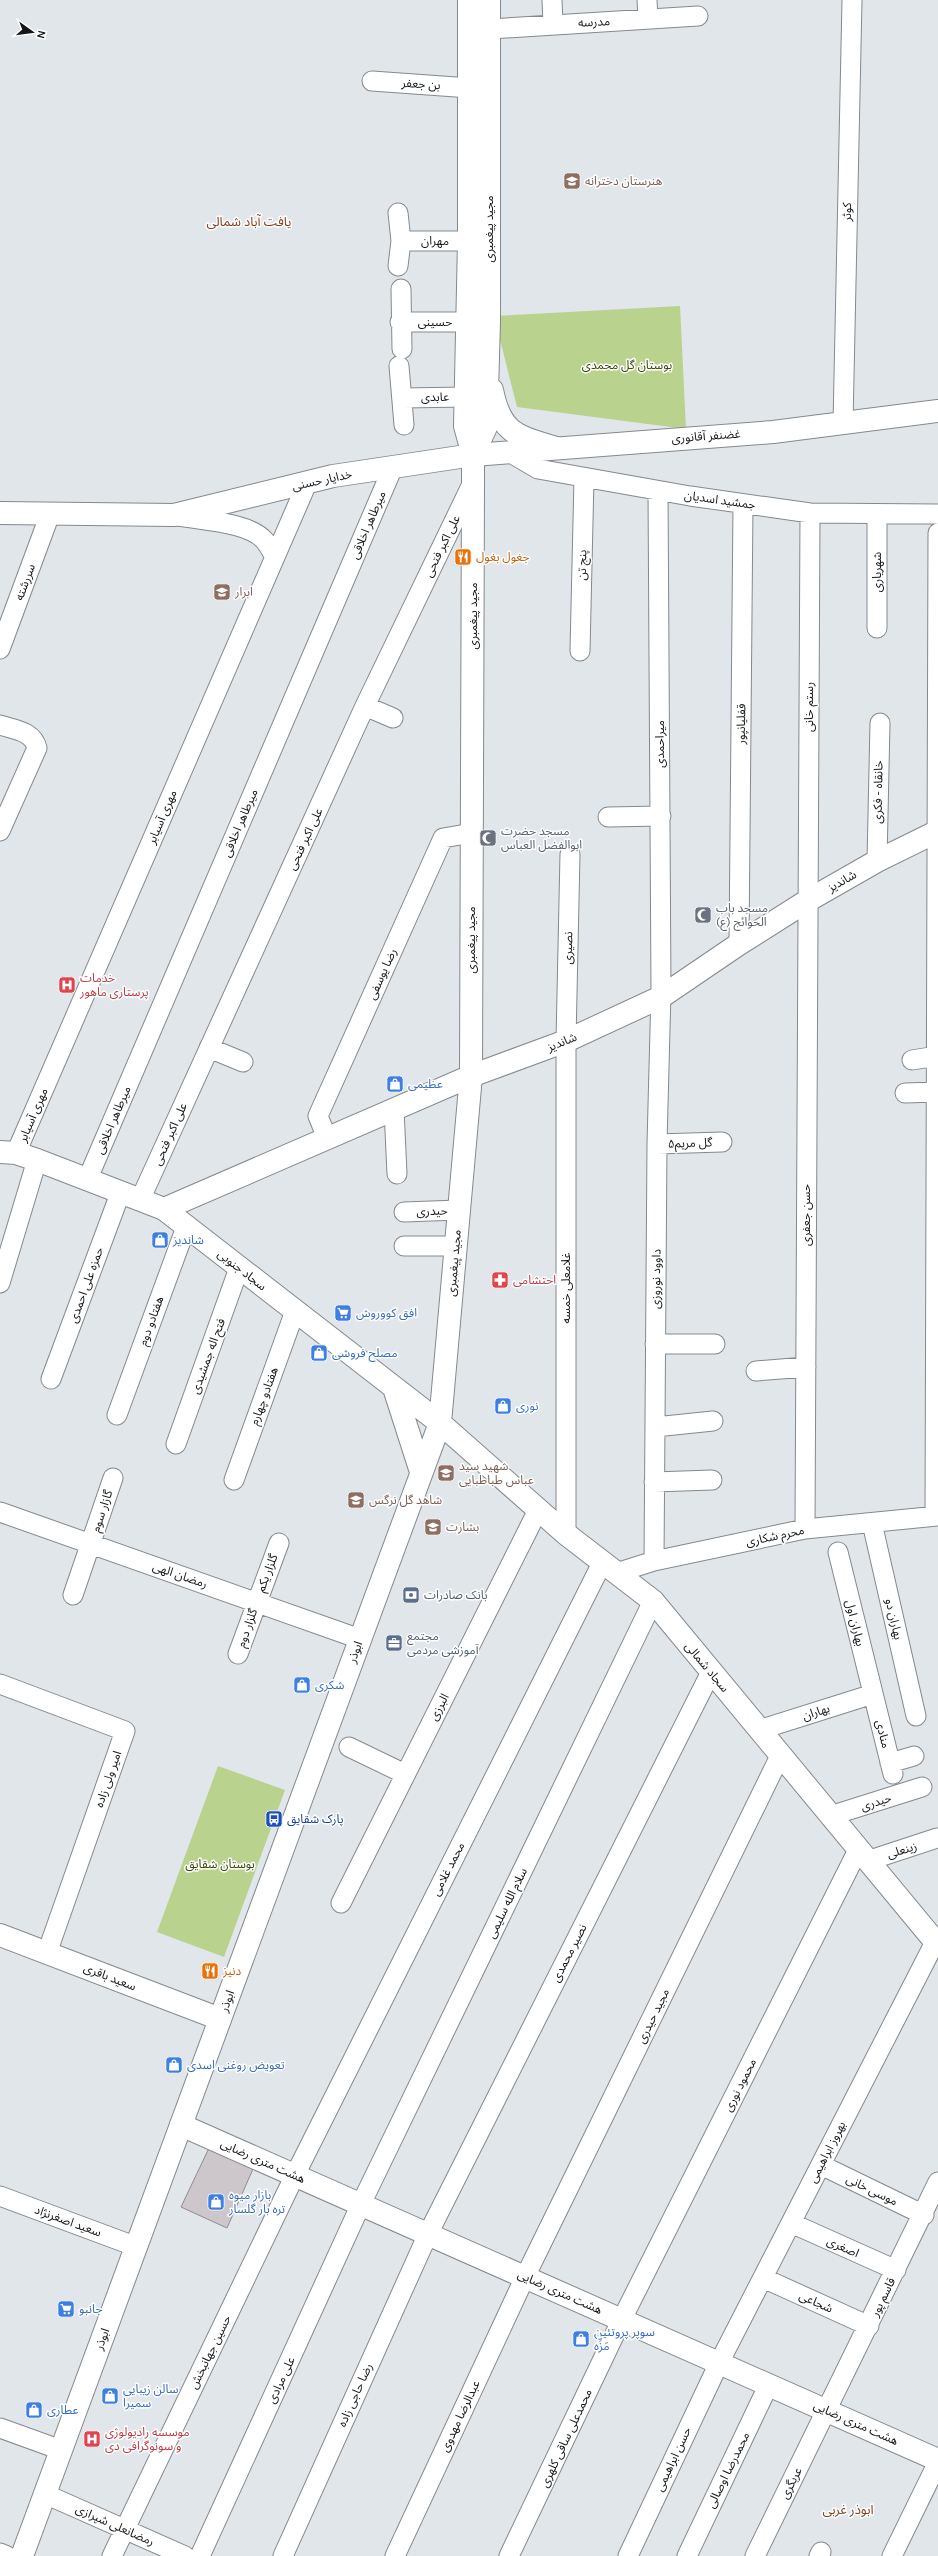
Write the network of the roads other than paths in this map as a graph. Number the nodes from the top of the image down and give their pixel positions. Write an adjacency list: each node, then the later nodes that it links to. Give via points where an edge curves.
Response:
1 (468, 0): 9 (main road, مجید پیغمبری)
2 (489, 0): 9 (main road, مجید پیغمبری)
3 (552, 0): 8 (street)
4 (647, 0): 7 (street)
5 (852, 0): 23 (street, کوثر)
6 (698, 16): 7 (street, مدرسه)
7 (648, 19): 8 (street, مدرسه)
8 (553, 24): 9 (street, مدرسه)
9 (479, 30): 11 (main road, مجید پیغمبری); 19 (main road, مجید پیغمبری)
10 (372, 81): 11 (street, بن جعفر)
11 (470, 88): 14 (main road, مجید پیغمبری)
12 (398, 213): 13 (street)
13 (401, 241): 14 (street, مهران); 15 (street)
14 (470, 241): 18 (main road, مجید پیغمبری)
15 (398, 266)
16 (401, 289): 17 (street)
17 (400, 322): 18 (street, حسینی); 21 (street)
18 (469, 322): 20 (main road, مجید پیغمبری)
19 (487, 369): 25 (main road, via 501,419 516,436); 27 (main road, مجید پیغمبری, via 486,427)
20 (466, 397): 21 (street, عابدی); 27 (main road, مجید پیغمبری, via 465,426)
21 (403, 398): 24 (street)
22 (938, 411): 23 (main road, غضنفر آقانوری)
23 (843, 424): 25 (main road, غضنفر آقانوری, via 773,432)
24 (404, 425)
25 (556, 448): 26 (main road, غضنفر آقانوری)
26 (509, 452): 27 (main road, غضنفر آقانوری); 29 (street, جمشید اسدیان, via 538,469)
27 (473, 455): 28 (main road, خدایار حسنی); 31 (main road, مجید پیغمبری)
28 (393, 467): 30 (main road, خدایار حسنی); 74 (street, میرطاهر اخلاقی)
29 (584, 478): 32 (street, جمشید اسدیان); 44 (street, پنج تن)
30 (308, 481): 38 (main road, خدایار حسنی); 41 (street, مهری آسیابر)
31 (473, 481): 45 (street, علی اکبر فتحی); 53 (main road, مجید پیغمبری)
32 (658, 491): 33 (street, جمشید اسدیان); 49 (street, میراحمدی)
33 (743, 504): 35 (street, جمشید اسدیان); 57 (street, قفلیانپور)
34 (0, 513): 36 (main road, خدایار حسنی)
35 (810, 513): 39 (street, جمشید اسدیان); 56 (street, رستم خانی)
36 (50, 514): 38 (main road, خدایار حسنی); 43 (street, سررشته)
37 (938, 514): 39 (street, جمشید اسدیان)
38 (174, 515): 41 (street, خدایار حسنی, via 235,526 253,532 265,541)
39 (877, 515): 42 (street, شهریاری)
40 (938, 533): 52 (street)
41 (275, 557): 71 (street, مهری آسیابر)
42 (877, 628)
43 (0, 650)
44 (580, 651)
45 (366, 706): 46 (street); 60 (street, علی اکبر فتحی)
46 (393, 718)
47 (880, 723): 55 (street, خانقاه - فکری)
48 (0, 725): 51 (street, via 29,735 35,739 37,748)
49 (661, 816): 50 (street); 58 (street, میراحمدی)
50 (608, 817)
51 (0, 831)
52 (937, 832): 55 (main road, شاندیز); 61 (street)
53 (472, 833): 64 (main road, مجید پیغمبری); 68 (street, رضا یوسفی, via 443,838 318,1116)
54 (570, 854): 59 (street, نصیری)
55 (877, 861): 56 (main road, شاندیز)
56 (808, 901): 57 (main road, شاندیز); 88 (street, حسن جعفری)
57 (739, 944): 58 (main road, شاندیز)
58 (661, 997): 59 (main road, شاندیز); 70 (street, داوود نوروزی)
59 (566, 1041): 64 (main road, شاندیز); 107 (street, غلامعلی خمسه)
60 (209, 1048): 63 (street); 76 (street, علی اکبر فتحی)
61 (937, 1056): 62 (street); 65 (street)
62 (912, 1060)
63 (243, 1062)
64 (471, 1076): 67 (main road, شاندیز); 78 (main road, مجید پیغمبری)
65 (937, 1092): 66 (street); 104 (street)
66 (905, 1093)
67 (394, 1109): 68 (main road, شاندیز); 73 (street)
68 (327, 1138): 77 (main road, شاندیز)
69 (722, 1142): 70 (street, گل مریم۵)
70 (657, 1144): 86 (street, داوود نوروزی)
71 (8, 1153): 72 (main road, سجاد جنوبی)
72 (37, 1160): 74 (main road, سجاد جنوبی); 84 (street)
73 (397, 1174)
74 (88, 1178): 75 (main road, سجاد جنوبی)
75 (120, 1191): 76 (main road, سجاد جنوبی); 90 (street, حمزه علی احمدی)
76 (140, 1200): 77 (main road, سجاد جنوبی)
77 (164, 1209): 80 (main road, سجاد جنوبی)
78 (459, 1210): 79 (street, حیدری); 82 (main road, مجید پیغمبری)
79 (404, 1212)
80 (186, 1227): 83 (main road, سجاد جنوبی); 92 (street, هفتادو دوم)
81 (404, 1246): 82 (street)
82 (456, 1246): 94 (main road, مجید پیغمبری)
83 (239, 1268): 85 (main road, سجاد جنوبی); 96 (street, فتح اله جمشیدی)
84 (0, 1283)
85 (295, 1311): 91 (main road, سجاد جنوبی); 99 (street, هفتادو چهارم)
86 (655, 1344): 87 (street); 95 (street, داوود نوروزی)
87 (715, 1344)
88 (806, 1367): 89 (street); 106 (street, حسن جعفری)
89 (756, 1371)
90 (51, 1379)
91 (394, 1388): 94 (main road, سجاد جنوبی); 97 (main road)
92 (117, 1415)
93 (713, 1422): 95 (street)
94 (440, 1423): 97 (main road, ابوذر); 102 (main road, سجاد شمالی)
95 (655, 1427): 101 (street, داوود نوروزی)
96 (176, 1444)
97 (421, 1472): 116 (main road, ابوذر)
98 (113, 1478): 109 (street, گازار سوم)
99 (234, 1480)
100 (712, 1480): 101 (street)
101 (654, 1482): 111 (street, داوود نوروزی)
102 (538, 1510): 107 (main road, سجاد شمالی); 126 (street, البرزی)
103 (0, 1512): 109 (street, رمضان الهی)
104 (936, 1516): 105 (street, محرم شکاری)
105 (872, 1522): 106 (street, محرم شکاری); 121 (street, بهاران دو)
106 (805, 1529): 111 (street, محرم شکاری)
107 (566, 1534): 112 (main road, سجاد شمالی)
108 (278, 1543): 115 (street, گلزار یکم)
109 (91, 1544): 113 (street, گازار سوم); 115 (street, رمضان الهی)
110 (838, 1552): 120 (street, بهاران اول)
111 (654, 1561): 112 (street, محرم شکاری)
112 (609, 1568): 114 (main road, سجاد شمالی); 138 (street, محمد غلامی)
113 (73, 1595)
114 (652, 1601): 118 (main road, سجاد شمالی); 141 (street, سلام الله سلیمی)
115 (256, 1602): 116 (street, رمضان الهی); 117 (street, گلزار دوم)
116 (360, 1639): 135 (main road, ابوذر)
117 (238, 1654)
118 (711, 1672): 122 (main road, سجاد شمالی); 144 (street, نصیر محمدی)
119 (0, 1684): 134 (street, امیر ولی زاده, via 125,1731)
120 (873, 1694): 122 (street, بهاران); 125 (street, منادی, via 891,1768)
121 (916, 1716)
122 (759, 1730): 124 (main road, سجاد شمالی)
123 (349, 1747): 126 (street)
124 (780, 1756): 128 (main road, سجاد شمالی); 147 (street, مجید حیدری)
125 (914, 1756)
126 (405, 1774): 131 (street, البرزی)
127 (922, 1787): 128 (street, حیدری)
128 (830, 1816): 130 (main road, سجاد شمالی)
129 (937, 1838): 130 (street, زینعلی)
130 (862, 1855): 133 (main road, سجاد شمالی); 149 (street, محمود نوری)
131 (341, 1903)
132 (0, 1935): 134 (main road, سعید باقری)
133 (936, 1944): 137 (street, بهروز ابراهیمی)
134 (47, 1953): 135 (main road, سعید باقری)
135 (220, 2019): 136 (main road, ابوذر)
136 (181, 2124): 138 (main road, هشت متری رضایی); 145 (main road, ابوذر)
137 (821, 2165): 142 (street, موسی خانی); 143 (street, بهروز ابراهیمی)
138 (295, 2175): 141 (main road, هشت متری رضایی); 158 (street, حسین جهانبخش)
139 (938, 2182): 142 (street, قاسم پور)
140 (0, 2196): 145 (street, سعید اصغرنژاد)
141 (362, 2204): 144 (main road, هشت متری رضایی); 164 (street, علی مرادی)
142 (924, 2215): 146 (street, قاسم پور)
143 (790, 2223): 146 (street, اصغری); 148 (street, بهروز ابراهیمی)
144 (428, 2234): 147 (main road, هشت متری رضایی); 165 (street, رضا حاجی زاده)
145 (137, 2247): 155 (main road, ابوذر)
146 (896, 2270): 150 (street, قاسم پور)
147 (525, 2277): 149 (main road, هشت متری رضایی); 166 (street, عبدالرضا مهدوی)
148 (763, 2278): 150 (street, شجاعی); 151 (street, بهروز ابراهیمی)
149 (622, 2319): 151 (main road, هشت متری رضایی); 167 (street, محمدعلی ساقی کلهری)
150 (869, 2326): 153 (street, قاسم پور)
151 (719, 2362): 152 (main road, هشت متری رضایی); 168 (street, حسن ابراهیمی)
152 (769, 2384): 153 (main road, هشت متری رضایی); 169 (street, محمدرضا اوصالی)
153 (827, 2410): 156 (main road, هشت متری رضایی); 170 (street, عربگری)
154 (0, 2428): 155 (street)
155 (61, 2450): 157 (main road, ابوذر)
156 (938, 2461): 171 (street)
157 (45, 2494): 158 (street, رمضانعلی شیرازی); 161 (main road, ابوذر)
158 (125, 2529): 162 (street, حسین جهانبخش); 163 (street, رمضانعلی شیرازی)
159 (0, 2553): 160 (street)
160 (7, 2556)
161 (22, 2556)
162 (112, 2556)
163 (186, 2556)
164 (200, 2556)
165 (283, 2556)
166 (395, 2556)
167 (509, 2556)
168 (628, 2556)
169 (687, 2556)
170 (755, 2556)
171 (892, 2556)

